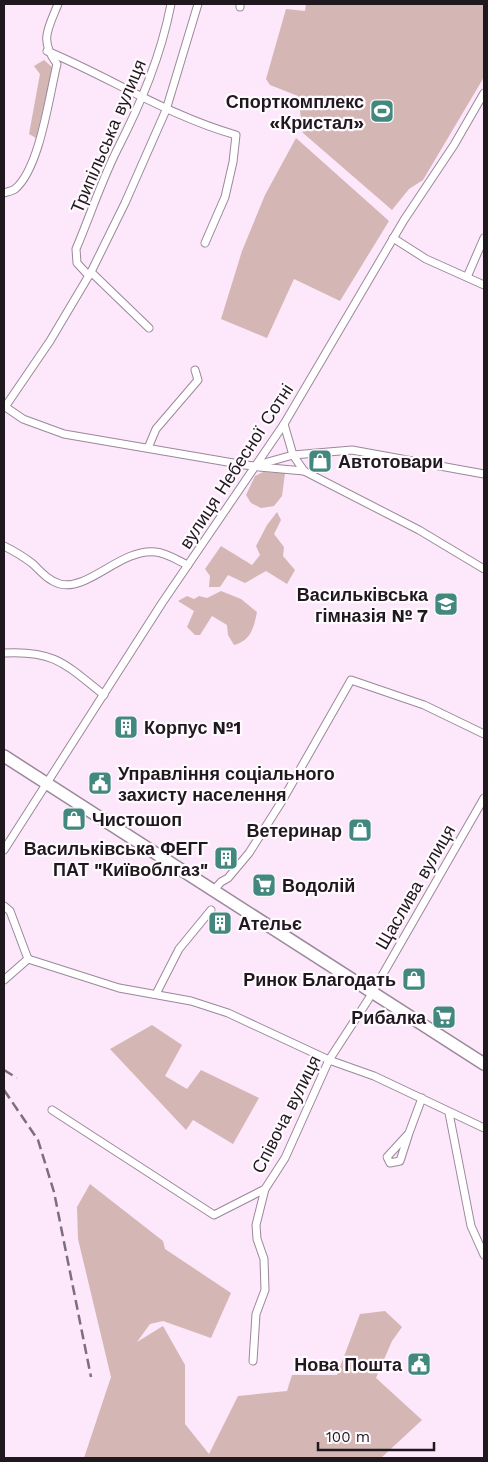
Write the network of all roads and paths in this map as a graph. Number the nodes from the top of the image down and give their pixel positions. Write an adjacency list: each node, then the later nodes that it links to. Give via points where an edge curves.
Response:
1 (58, 4): 4 (street, via 46,36)
2 (171, 4): 6 (street, Трипільська вулиця, via 159,55)
3 (198, 4): 7 (street)
4 (47, 51): 6 (street, via 92,70); 8 (street, via 57,64 37,151 14,190)
5 (484, 93): 9 (street, вулиця Небесної Сотні)
6 (142, 99): 7 (street); 12 (street, Трипільська вулиця, via 76,249 77,263)
7 (166, 110): 11 (street, via 236,135 225,197); 12 (street)
8 (4, 193)
9 (393, 238): 13 (street); 18 (street, вулиця Небесної Сотні)
10 (484, 238): 13 (street)
11 (205, 243)
12 (90, 274): 15 (street, Трипільська вулиця); 17 (street, via 50,341)
13 (467, 277): 14 (street)
14 (484, 285)
15 (150, 328)
16 (195, 370): 19 (street, via 198,380 156,429)
17 (4, 406): 19 (street, via 23,419 64,434)
18 (284, 424): 20 (street); 21 (street, вулиця Небесної Сотні)
19 (148, 448): 21 (street)
20 (293, 455): 21 (street); 22 (street); 23 (street, via 352,450)
21 (254, 466): 22 (street); 25 (street, вулиця Небесної Сотні)
22 (304, 471): 26 (street, via 419,530)
23 (484, 474)
24 (4, 546): 25 (street, via 53,582 62,585 83,582 125,558 145,552 157,552)
25 (188, 565): 28 (street, вулиця Небесної Сотні)
26 (484, 568)
27 (4, 653): 28 (street, via 42,654 66,665)
28 (104, 695): 31 (street, вулиця Небесної Сотні)
29 (484, 734): 34 (street, via 424,705 351,680 273,816 248,853)
30 (4, 756): 31 (main road)
31 (46, 782): 33 (street, вулиця Небесної Сотні); 34 (main road)
32 (484, 798): 39 (street, Щаслива вулиця)
33 (4, 850)
34 (214, 890): 39 (main road)
35 (4, 906): 37 (street, via 10,912)
36 (211, 910): 40 (street, via 179,949)
37 (28, 959): 38 (street); 40 (street, via 119,988)
38 (4, 980)
39 (372, 992): 41 (street, Співоча вулиця); 42 (main road)
40 (156, 994): 41 (street, via 228,1013)
41 (329, 1060): 43 (street); 48 (street, Співоча вулиця, via 285,1158)
42 (484, 1064)
43 (422, 1098): 45 (street); 47 (street)
44 (52, 1110): 48 (street, Співоча вулиця, via 214,1215)
45 (449, 1113): 46 (street); 49 (street, via 471,1226)
46 (484, 1128)
47 (409, 1133)
48 (265, 1189): 50 (street, via 256,1225 264,1259 265,1290 256,1314)
49 (484, 1255)
50 (253, 1361)

